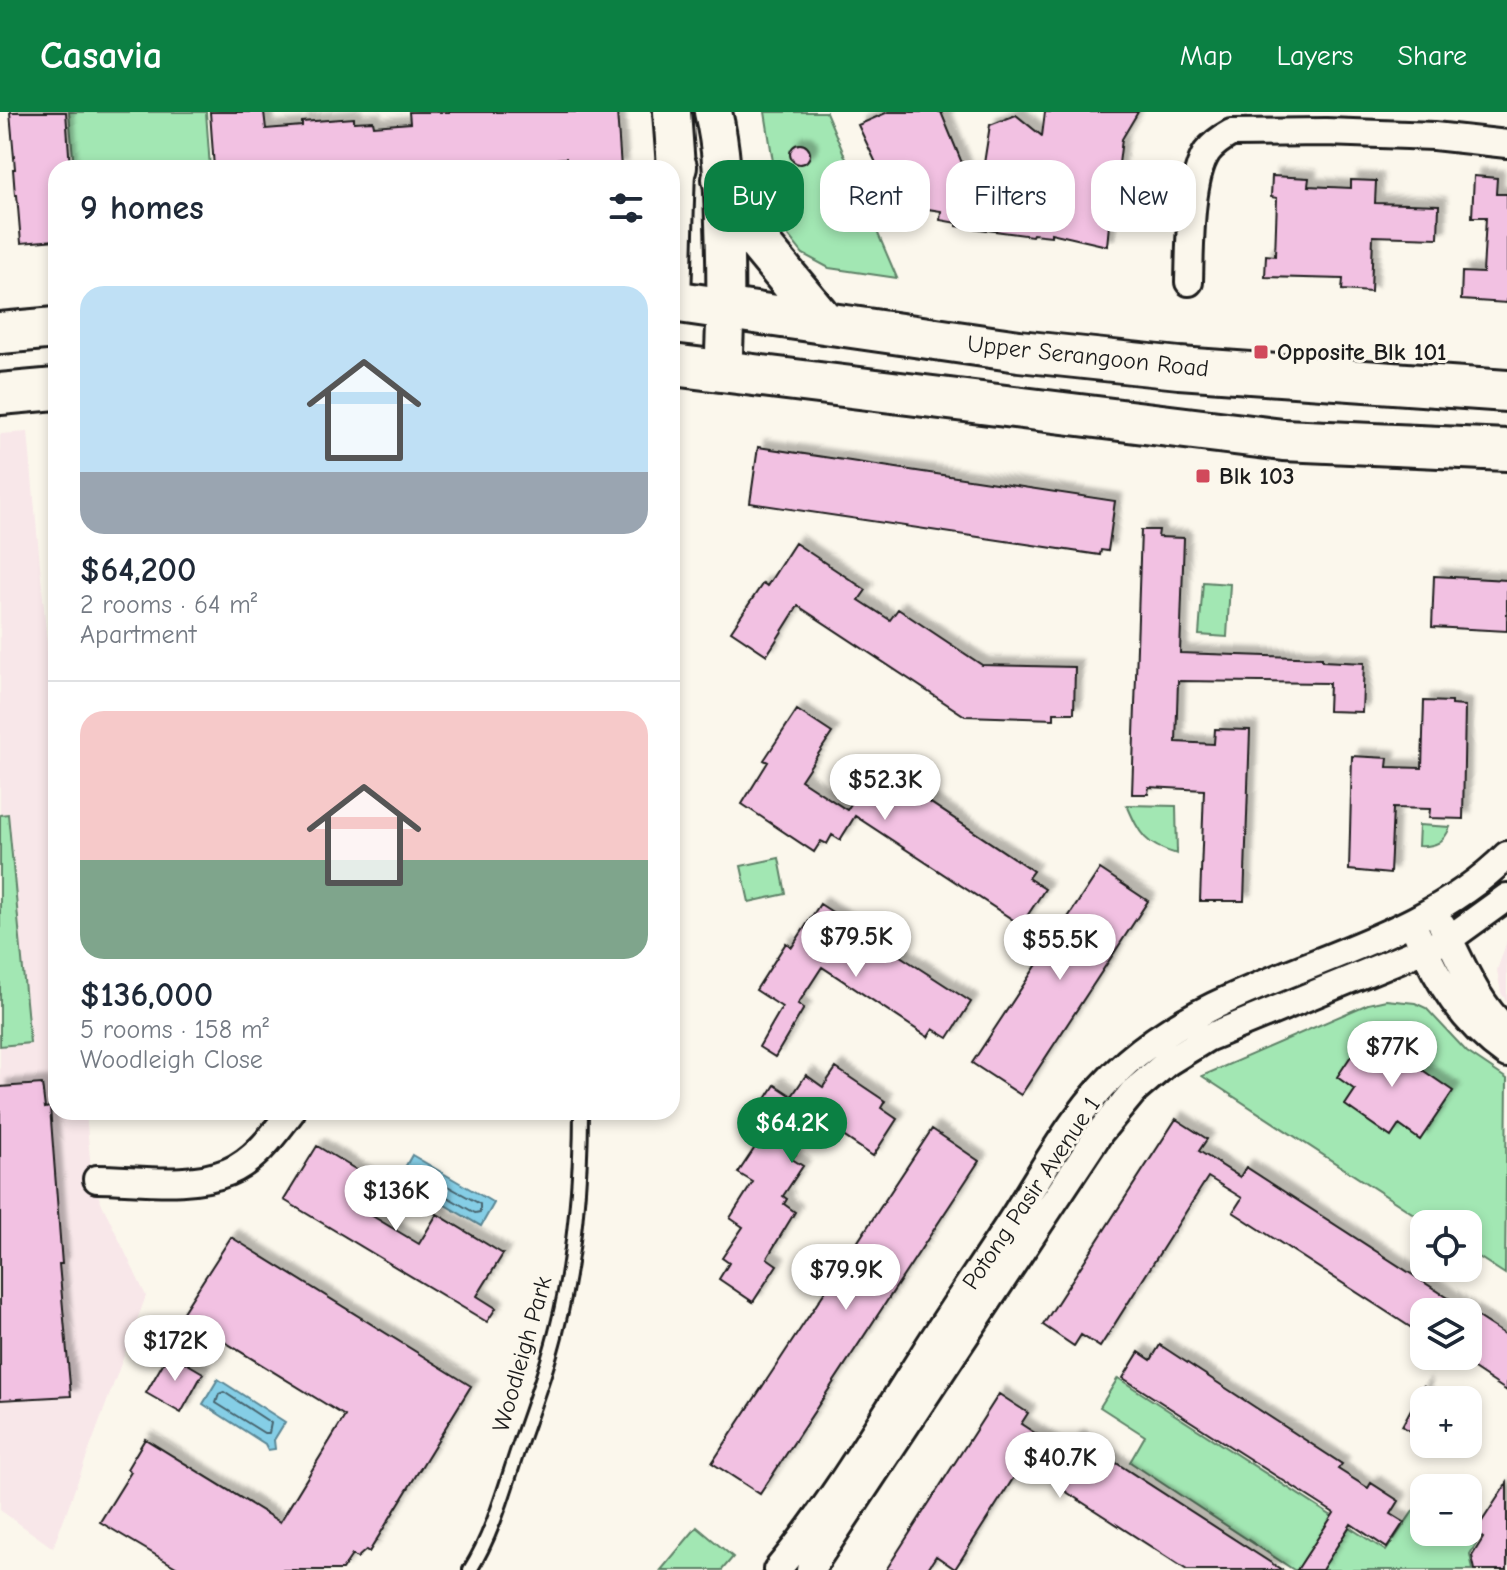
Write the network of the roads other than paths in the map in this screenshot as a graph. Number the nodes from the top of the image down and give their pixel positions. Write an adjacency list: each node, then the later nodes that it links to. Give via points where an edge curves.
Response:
1 (672, 112): 4 (street)
2 (713, 112): 5 (street)
3 (1507, 144): 8 (street, via 1326,127 1231,133 1207,153 1198,176)
4 (674, 160)
5 (720, 160)
6 (725, 232): 10 (street)
7 (750, 232): 11 (main road)
8 (1189, 282)
9 (680, 301): 10 (main road, Upper Serangoon Road)
10 (727, 308): 11 (main road, Upper Serangoon Road); 16 (street)
11 (824, 322): 17 (main road, Upper Serangoon Road, via 1179,368)
12 (48, 329): 13 (main road)
13 (0, 333)
14 (680, 366): 16 (main road)
15 (1507, 369): 17 (main road)
16 (723, 371): 21 (main road, via 1283,440)
17 (1464, 387): 19 (main road, Upper Serangoon Road)
18 (48, 390): 20 (main road)
19 (1507, 391)
20 (0, 394)
21 (1501, 452)
22 (1507, 855): 24 (street, Potong Pasir Avenue 1, via 1487,875)
23 (1507, 897): 25 (street, Potong Pasir Avenue 1)
24 (1423, 915): 25 (street); 26 (street); 33 (street, Potong Pasir Avenue 1, via 1210,1008 1125,1064 1085,1107 859,1456)
25 (1449, 939): 26 (street, Potong Pasir Avenue 1); 27 (street, via 1492,1017)
26 (1424, 949): 28 (street, via 1453,1003); 34 (street, Potong Pasir Avenue 1, via 1207,1038 1133,1092 1100,1132)
27 (1507, 1030)
28 (1507, 1054)
29 (285, 1120): 31 (street, via 269,1141 231,1171 207,1179)
30 (581, 1120): 32 (lane, Woodleigh Park, via 579,1173 558,1324 513,1465)
31 (97, 1179)
32 (470, 1570)
33 (777, 1570)
34 (810, 1570)

